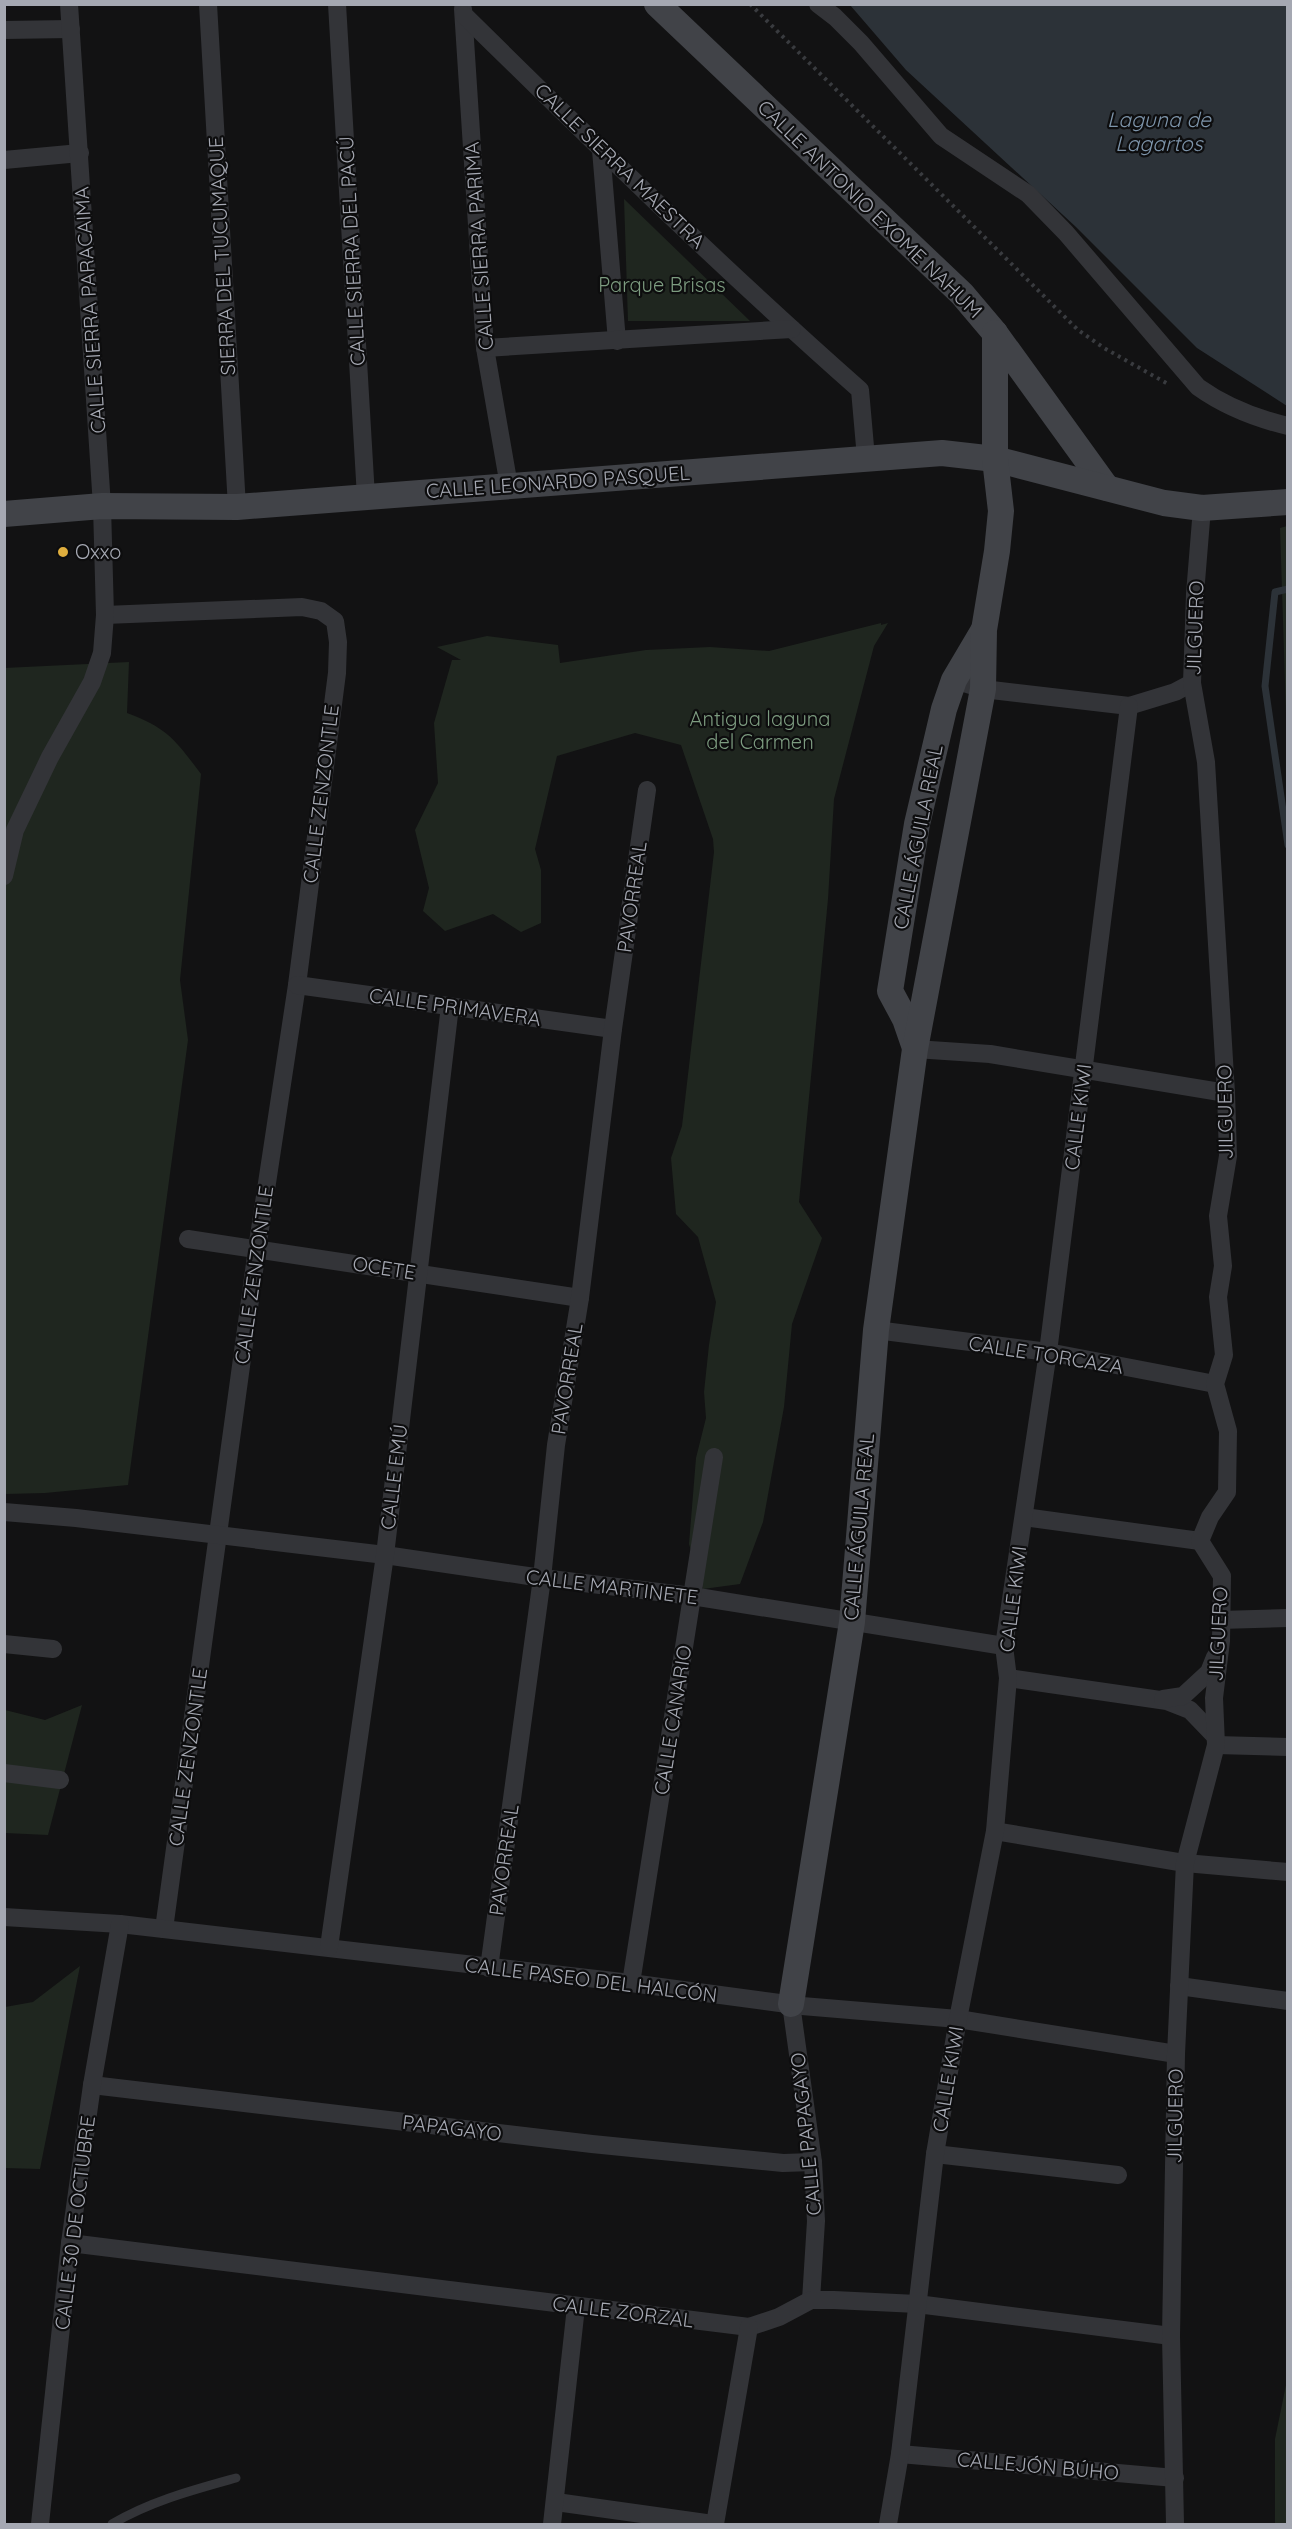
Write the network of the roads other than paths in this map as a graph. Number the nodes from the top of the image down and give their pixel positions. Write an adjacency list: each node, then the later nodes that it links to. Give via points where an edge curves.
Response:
1 (69, 4): 7 (street, CALLE SIERRA PARACAIMA)
2 (208, 4): 24 (street, SIERRA DEL TUCUMAQUE)
3 (337, 4): 21 (street, CALLE SIERRA DEL PACÚ)
4 (657, 4): 13 (street, CALLE ANTONIO EXOME NAHUM, via 962,294)
5 (818, 4): 16 (street, via 861,43 941,136 1028,194 1198,387 1245,414)
6 (463, 10): 9 (street, CALLE SIERRA MAESTRA); 15 (street, CALLE SIERRA PARIMA)
7 (71, 28): 8 (street); 10 (street, CALLE SIERRA PARACAIMA)
8 (4, 30)
9 (602, 150): 12 (street, CALLE SIERRA MAESTRA); 14 (street)
10 (80, 153): 11 (street); 23 (street, CALLE SIERRA PARACAIMA)
11 (4, 160)
12 (792, 329): 14 (street); 17 (street, CALLE SIERRA MAESTRA, via 860,390)
13 (995, 333): 18 (street, CALLE ÁGUILA REAL); 20 (street, CALLE ANTONIO EXOME NAHUM)
14 (617, 342): 15 (street)
15 (485, 348): 19 (street, CALLE SIERRA PARIMA)
16 (1287, 426)
17 (866, 458): 18 (street, CALLE LEONARDO PASQUEL, via 942,453); 19 (street, CALLE LEONARDO PASQUEL)
18 (995, 459): 20 (street, CALLE LEONARDO PASQUEL); 28 (street, CALLE ÁGUILA REAL, via 1001,511)
19 (509, 486): 21 (street, CALLE LEONARDO PASQUEL)
20 (1107, 488): 25 (street, CALLE LEONARDO PASQUEL)
21 (366, 497): 24 (street, CALLE LEONARDO PASQUEL)
22 (1287, 502): 25 (street, CALLE LEONARDO PASQUEL)
23 (102, 506): 24 (street, CALLE LEONARDO PASQUEL); 26 (street, CALLE LEONARDO PASQUEL); 27 (street, CALLE SIERRA PARACAIMA)
24 (237, 507)
25 (1202, 508): 30 (street, JILGUERO)
26 (4, 514)
27 (105, 615): 34 (street, CALLE SIERRA PARACAIMA, via 102,653 92,682); 36 (street, CALLE ZENZONTLE, via 302,607 321,611 335,621 337,673)
28 (984, 630): 29 (street, CALLE ÁGUILA REAL); 31 (street, CALLE ÁGUILA REAL)
29 (954, 680): 31 (street); 39 (street, CALLE ÁGUILA REAL, via 917,824 890,991)
30 (1192, 683): 32 (street); 41 (street, JILGUERO, via 1206,762)
31 (983, 689): 32 (street); 39 (street, CALLE ÁGUILA REAL)
32 (1129, 706): 40 (street, CALLE KIWI)
33 (647, 790): 38 (street, PAVORREAL)
34 (10, 831): 35 (street, CALLE SIERRA PARACAIMA)
35 (4, 876)
36 (297, 985): 37 (street, CALLE PRIMAVERA); 43 (street, CALLE ZENZONTLE)
37 (450, 1006): 38 (street, CALLE PRIMAVERA); 44 (street, CALLE EMÚ)
38 (613, 1029): 45 (street, PAVORREAL)
39 (915, 1049): 40 (street, via 990,1054); 46 (street, CALLE ÁGUILA REAL)
40 (1084, 1068): 41 (street); 47 (street, CALLE KIWI)
41 (1226, 1093): 48 (street, JILGUERO, via 1228,1156 1218,1216 1223,1266 1218,1297 1224,1354)
42 (188, 1239): 43 (street, OCETE)
43 (257, 1249): 44 (street, OCETE); 52 (street, CALLE ZENZONTLE)
44 (419, 1273): 45 (street, OCETE); 54 (street, CALLE EMÚ)
45 (580, 1298): 55 (street, PAVORREAL, via 556,1445)
46 (876, 1330): 47 (street, CALLE TORCAZA); 59 (street, CALLE ÁGUILA REAL)
47 (1048, 1352): 48 (street, CALLE TORCAZA); 51 (street, CALLE KIWI)
48 (1215, 1384): 53 (street, via 1228,1431 1227,1492)
49 (714, 1457): 56 (street, CALLE CANARIO)
50 (4, 1512): 52 (street, CALLE MARTINETE)
51 (1024, 1517): 53 (street); 62 (street, CALLE KIWI)
52 (219, 1535): 54 (street, CALLE MARTINETE); 75 (street, CALLE ZENZONTLE)
53 (1200, 1540): 58 (street, JILGUERO, via 1222,1576)
54 (384, 1555): 55 (street, CALLE MARTINETE); 76 (street, CALLE EMÚ)
55 (542, 1578): 56 (street, CALLE MARTINETE); 77 (street, PAVORREAL)
56 (692, 1596): 59 (street, CALLE MARTINETE); 78 (street, CALLE CANARIO)
57 (1287, 1618): 58 (street)
58 (1220, 1620): 60 (street, JILGUERO)
59 (852, 1622): 62 (street, CALLE MARTINETE); 81 (street, CALLE ÁGUILA REAL)
60 (1221, 1641): 65 (street, via 1209,1672 1192,1688 1183,1696); 66 (street, JILGUERO, via 1214,1698)
61 (4, 1644): 63 (street)
62 (1004, 1646): 64 (street, CALLE KIWI)
63 (53, 1649)
64 (1008, 1678): 65 (street); 70 (street, CALLE KIWI)
65 (1157, 1700): 66 (street, via 1190,1710)
66 (1215, 1740): 67 (street); 71 (street, JILGUERO)
67 (1287, 1747)
68 (4, 1773): 69 (street)
69 (60, 1780)
70 (995, 1831): 71 (street); 82 (street, CALLE KIWI)
71 (1185, 1863): 72 (street); 79 (street, JILGUERO)
72 (1287, 1872)
73 (4, 1917): 74 (street, CALLE PASEO DEL HALCÓN)
74 (120, 1924): 75 (street, CALLE PASEO DEL HALCÓN); 84 (street, CALLE 30 DE OCTUBRE)
75 (164, 1929): 76 (street, CALLE PASEO DEL HALCÓN)
76 (329, 1947): 77 (street, CALLE PASEO DEL HALCÓN)
77 (489, 1968): 78 (street, CALLE PASEO DEL HALCÓN)
78 (631, 1983): 81 (street, CALLE PASEO DEL HALCÓN)
79 (1179, 1986): 80 (street); 83 (street, JILGUERO)
80 (1287, 2001)
81 (791, 2004): 82 (street, CALLE PASEO DEL HALCÓN); 86 (street, CALLE PAPAGAYO)
82 (958, 2019): 83 (street, CALLE PASEO DEL HALCÓN); 85 (street, CALLE KIWI)
83 (1176, 2054): 93 (street, JILGUERO)
84 (92, 2085): 86 (street, PAPAGAYO, via 592,2144); 88 (street, CALLE 30 DE OCTUBRE)
85 (935, 2154): 87 (street); 90 (street, CALLE KIWI)
86 (813, 2163): 89 (street, CALLE PAPAGAYO, via 816,2221)
87 (1118, 2175)
88 (70, 2244): 91 (street, CALLE ZORZAL); 98 (street, CALLE 30 DE OCTUBRE)
89 (811, 2300): 90 (street, CALLE ZORZAL); 92 (street, CALLE ZORZAL)
90 (917, 2304): 93 (street, CALLE ZORZAL); 94 (street, CALLE KIWI)
91 (576, 2307): 92 (street, CALLE ZORZAL); 97 (street)
92 (749, 2327): 101 (street)
93 (1171, 2336): 96 (street, JILGUERO)
94 (900, 2454): 96 (street, CALLEJÓN BÚHO); 102 (street, CALLE KIWI)
95 (236, 2478): 99 (lane, via 173,2496)
96 (1175, 2478): 103 (street, JILGUERO)
97 (556, 2502): 100 (street); 101 (street)
98 (40, 2524)
99 (112, 2524)
100 (552, 2524)
101 (714, 2524)
102 (888, 2524)
103 (1175, 2524)

